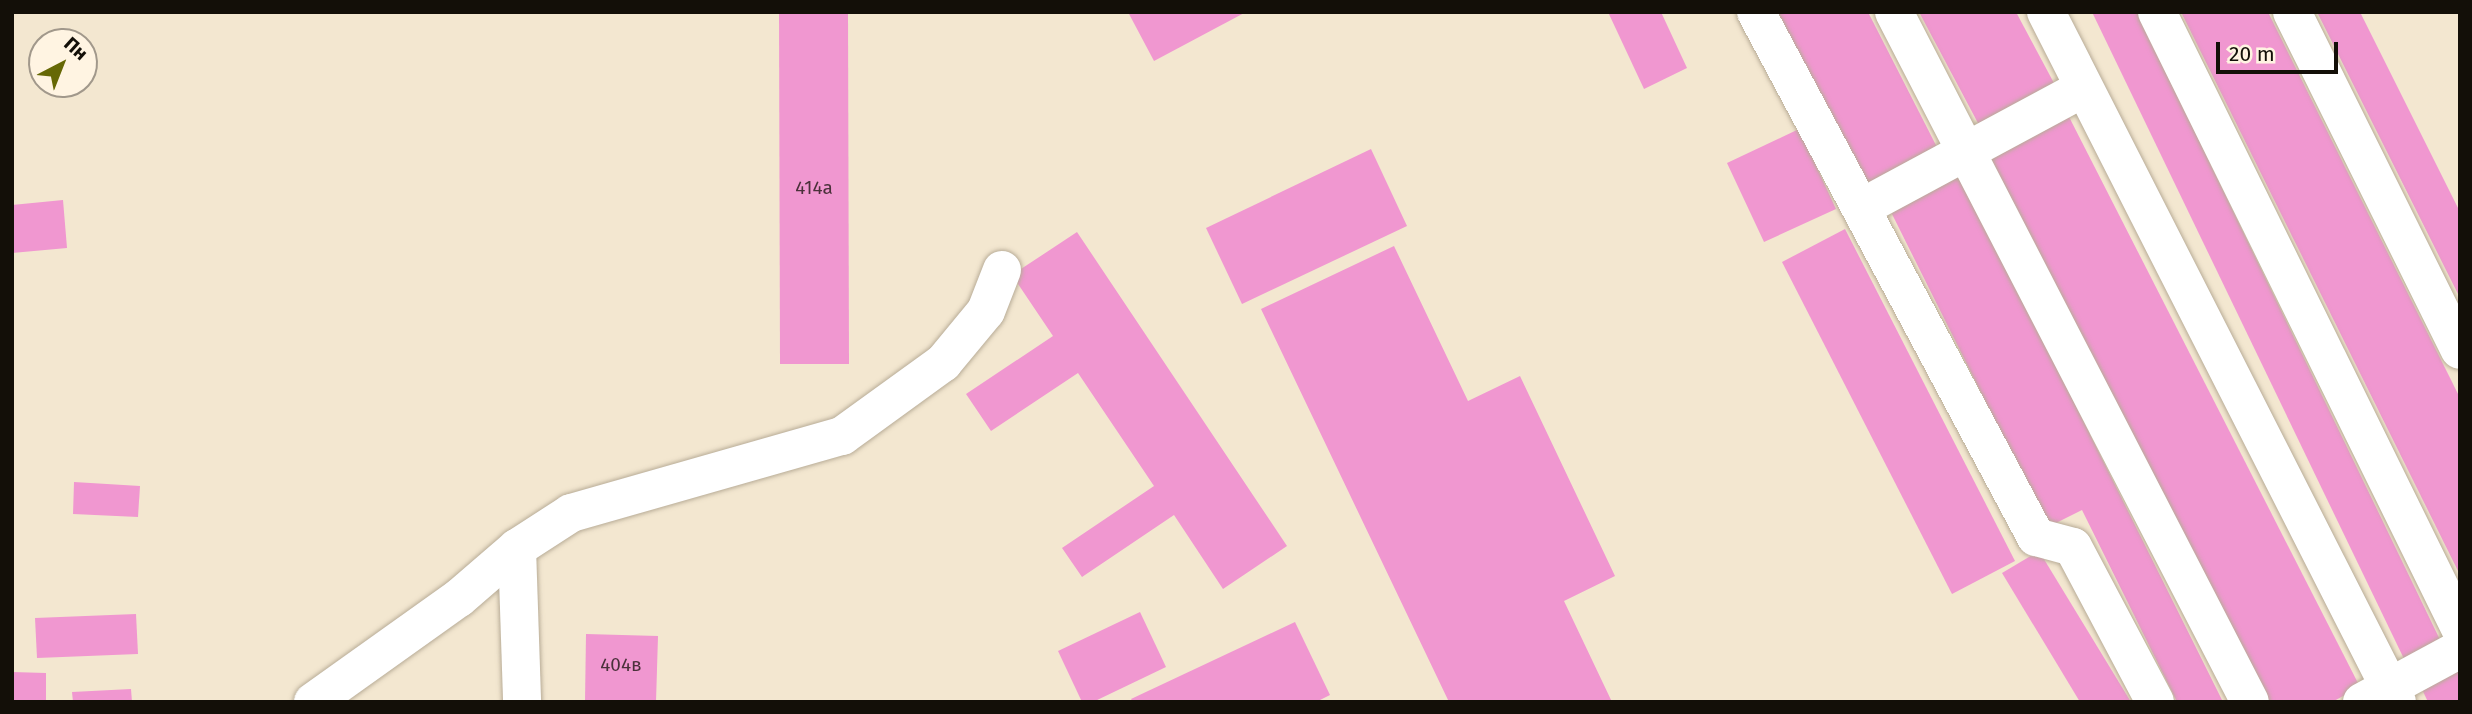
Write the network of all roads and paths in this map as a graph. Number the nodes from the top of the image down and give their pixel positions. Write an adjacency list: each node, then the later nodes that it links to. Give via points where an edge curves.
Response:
1 (1756, 12): 8 (street)
2 (1894, 12): 7 (street)
3 (2046, 12): 6 (street)
4 (2157, 12): 12 (street)
5 (2292, 12): 10 (street)
6 (2084, 88): 7 (street); 14 (street)
7 (1966, 152): 8 (street); 18 (street)
8 (1860, 208): 17 (street, via 2036,537 2073,547)
9 (1002, 270): 11 (street, via 986,311 943,363 842,436 571,513)
10 (2460, 350)
11 (517, 548): 15 (street, via 459,598); 16 (street)
12 (2460, 628)
13 (2460, 649): 14 (street)
14 (2383, 697)
15 (313, 702)
16 (522, 702)
17 (2155, 702)
18 (2250, 702)

